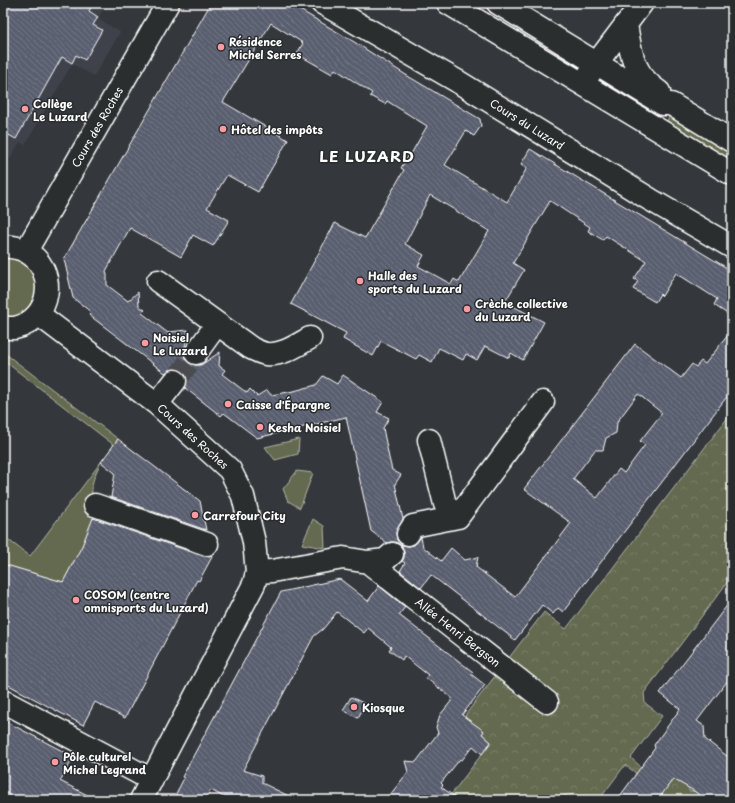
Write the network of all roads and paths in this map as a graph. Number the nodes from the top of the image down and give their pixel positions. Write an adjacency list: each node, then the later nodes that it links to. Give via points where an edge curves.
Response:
1 (168, 3): 14 (street, Cours des Roches)
2 (322, 3): 13 (street, Cours du Luzard, via 457,81)
3 (448, 3): 8 (street)
4 (498, 3): 7 (street)
5 (642, 3): 6 (street)
6 (626, 24): 7 (street); 9 (street, via 632,57 638,71 647,83 667,97)
7 (596, 64): 8 (street); 9 (street, via 663,104)
8 (583, 84): 11 (street)
9 (671, 104): 10 (street)
10 (732, 141)
11 (732, 174)
12 (3, 246): 14 (street)
13 (732, 247)
14 (26, 251): 16 (street, via 36,258 47,279 48,292 45,304)
15 (158, 281): 17 (street)
16 (38, 314): 18 (street, via 28,323 15,328); 23 (street, Cours des Roches)
17 (217, 324): 19 (street, via 251,348 265,354 280,353); 20 (street)
18 (3, 328)
19 (310, 338)
20 (196, 353)
21 (175, 381): 23 (street)
22 (543, 402): 26 (street)
23 (157, 404): 31 (street, Cours des Roches, via 230,470 243,496 254,542)
24 (429, 440): 26 (street, via 445,504)
25 (95, 505): 28 (street)
26 (458, 517): 27 (street, via 413,526)
27 (408, 534)
28 (207, 544)
29 (392, 554): 30 (street, via 385,560)
30 (368, 562): 31 (street, via 343,558); 33 (street, Allée Henri Bergson)
31 (257, 572): 34 (street, Cours des Roches, via 254,584)
32 (3, 701): 34 (street)
33 (548, 702)
34 (152, 780): 35 (street, Cours des Roches)
35 (142, 800)

